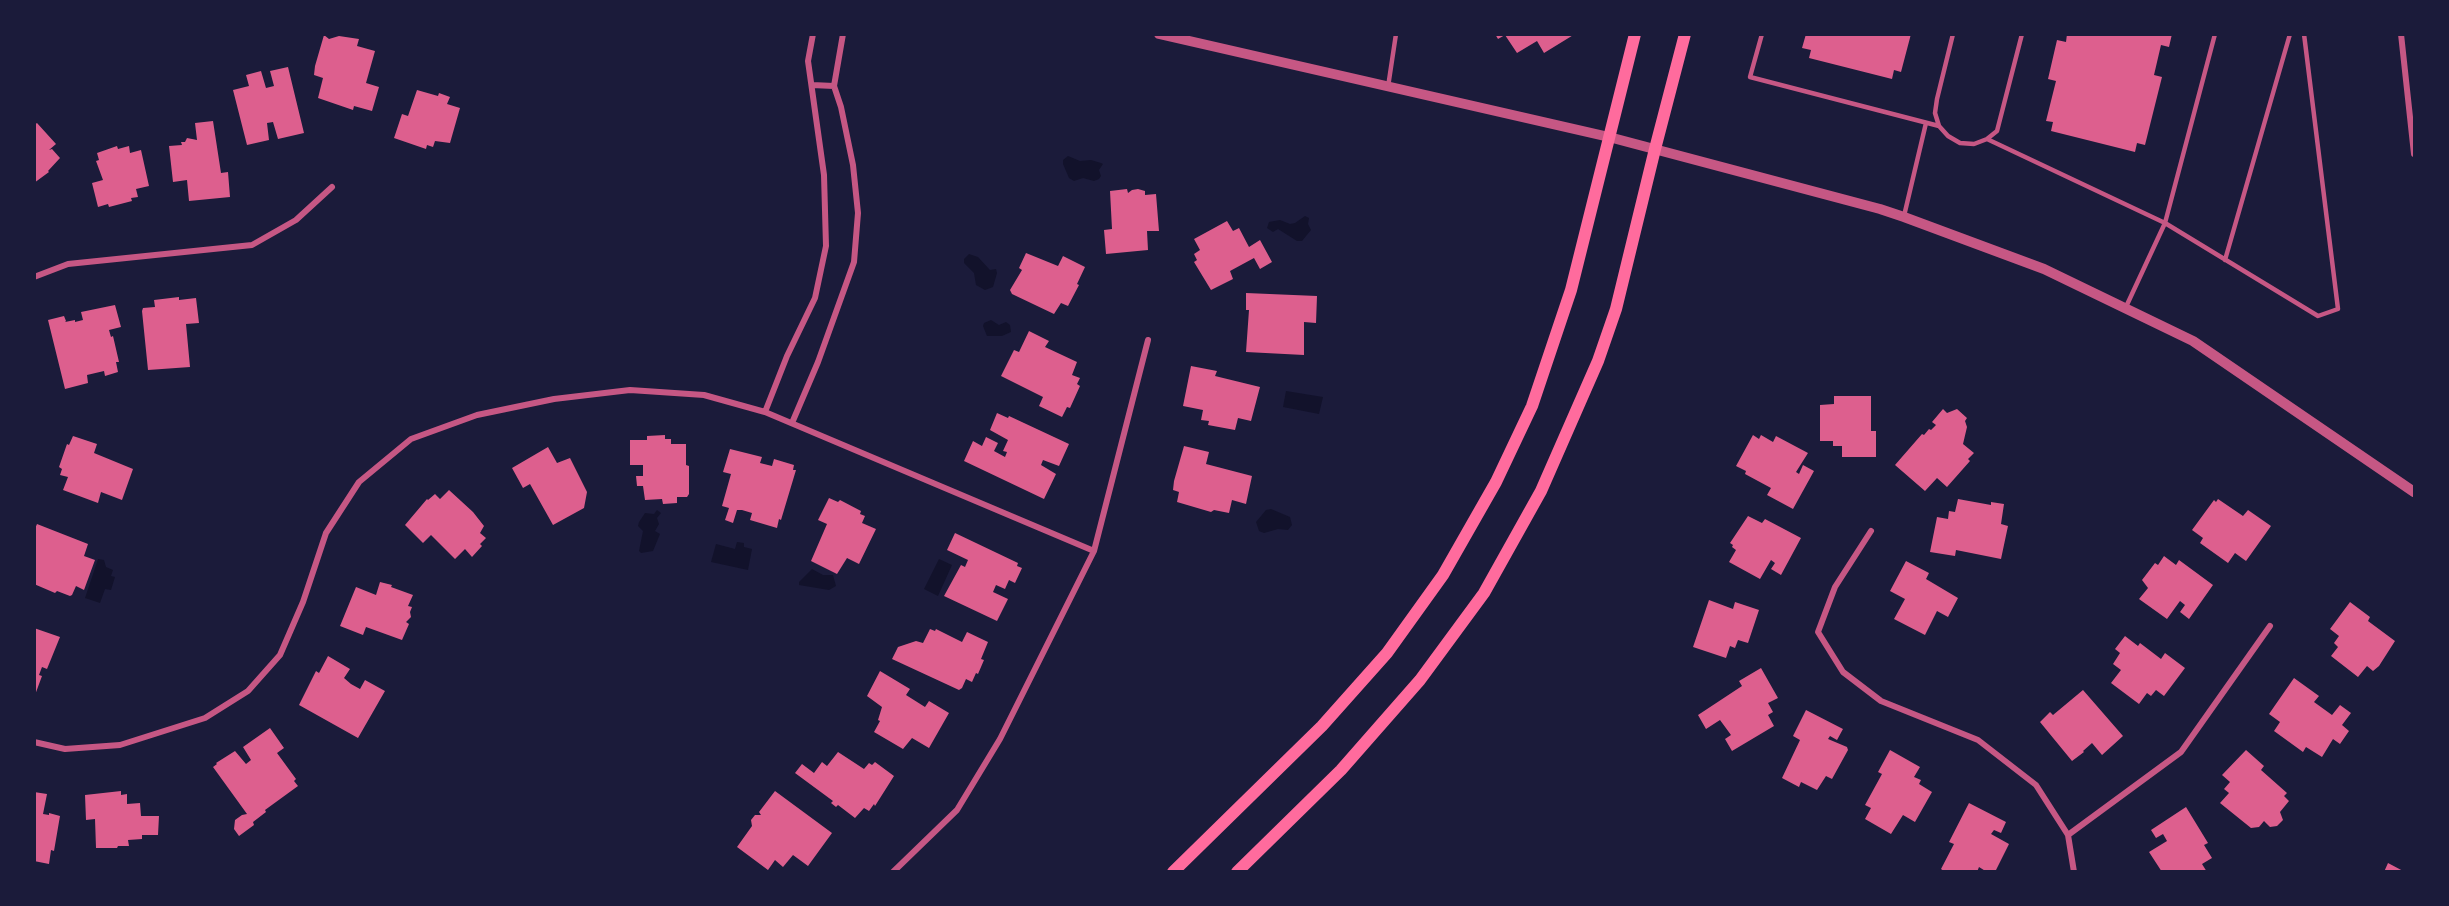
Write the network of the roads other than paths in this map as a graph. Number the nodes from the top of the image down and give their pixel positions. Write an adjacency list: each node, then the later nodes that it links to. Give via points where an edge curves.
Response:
1 (813, 34): 14 (street, via 808,61)
2 (843, 34): 15 (street)
3 (1159, 34): 16 (street)
4 (1396, 34): 16 (lane)
5 (1635, 34): 19 (main road)
6 (1685, 34): 21 (main road)
7 (1762, 34): 17 (lane, via 1750,77)
8 (1953, 34): 18 (lane, via 1936,99 1935,113)
9 (2022, 34): 20 (lane, via 1997,131)
10 (2215, 34): 25 (lane)
11 (2290, 34): 26 (lane)
12 (2304, 34): 26 (lane, via 2338,309 2319,316)
13 (2401, 34): 22 (street)
14 (812, 86): 15 (street); 30 (street, via 824,175 826,246 814,298)
15 (834, 86): 31 (street, via 853,165 858,213 854,262)
16 (1389, 87): 19 (street)
17 (1926, 123): 18 (lane); 24 (lane)
18 (1940, 126): 20 (lane, via 1960,143 1974,144)
19 (1609, 137): 21 (street); 39 (main road, via 1570,290 1532,406 1496,482 1443,575 1387,653 1322,726)
20 (1986, 139): 25 (lane)
21 (1655, 149): 24 (street); 40 (main road, via 1616,309 1598,361 1541,491 1490,582 1420,680 1341,770)
22 (2415, 154)
23 (332, 187): 27 (street, via 296,220 252,245 68,264)
24 (1904, 217): 28 (street, via 2044,269)
25 (2165, 223): 26 (lane); 28 (lane)
26 (2225, 260)
27 (34, 277)
28 (2125, 309): 32 (street, via 2193,341)
29 (1148, 340): 34 (street)
30 (765, 412): 31 (street); 36 (street, via 704,395 630,390 554,399 477,415 411,439 359,482 326,532 280,655 248,691 204,718 120,745 65,749)
31 (792, 423): 34 (street)
32 (2415, 492)
33 (1871, 531): 37 (street, via 1835,587 1818,632 1844,672 1881,700 1978,740 2036,785)
34 (1094, 551): 38 (street, via 1006,728 957,810)
35 (2270, 626): 37 (street, via 2181,752)
36 (34, 742)
37 (2068, 836): 41 (street)
38 (893, 872)
39 (1173, 872)
40 (1237, 872)
41 (2074, 872)

